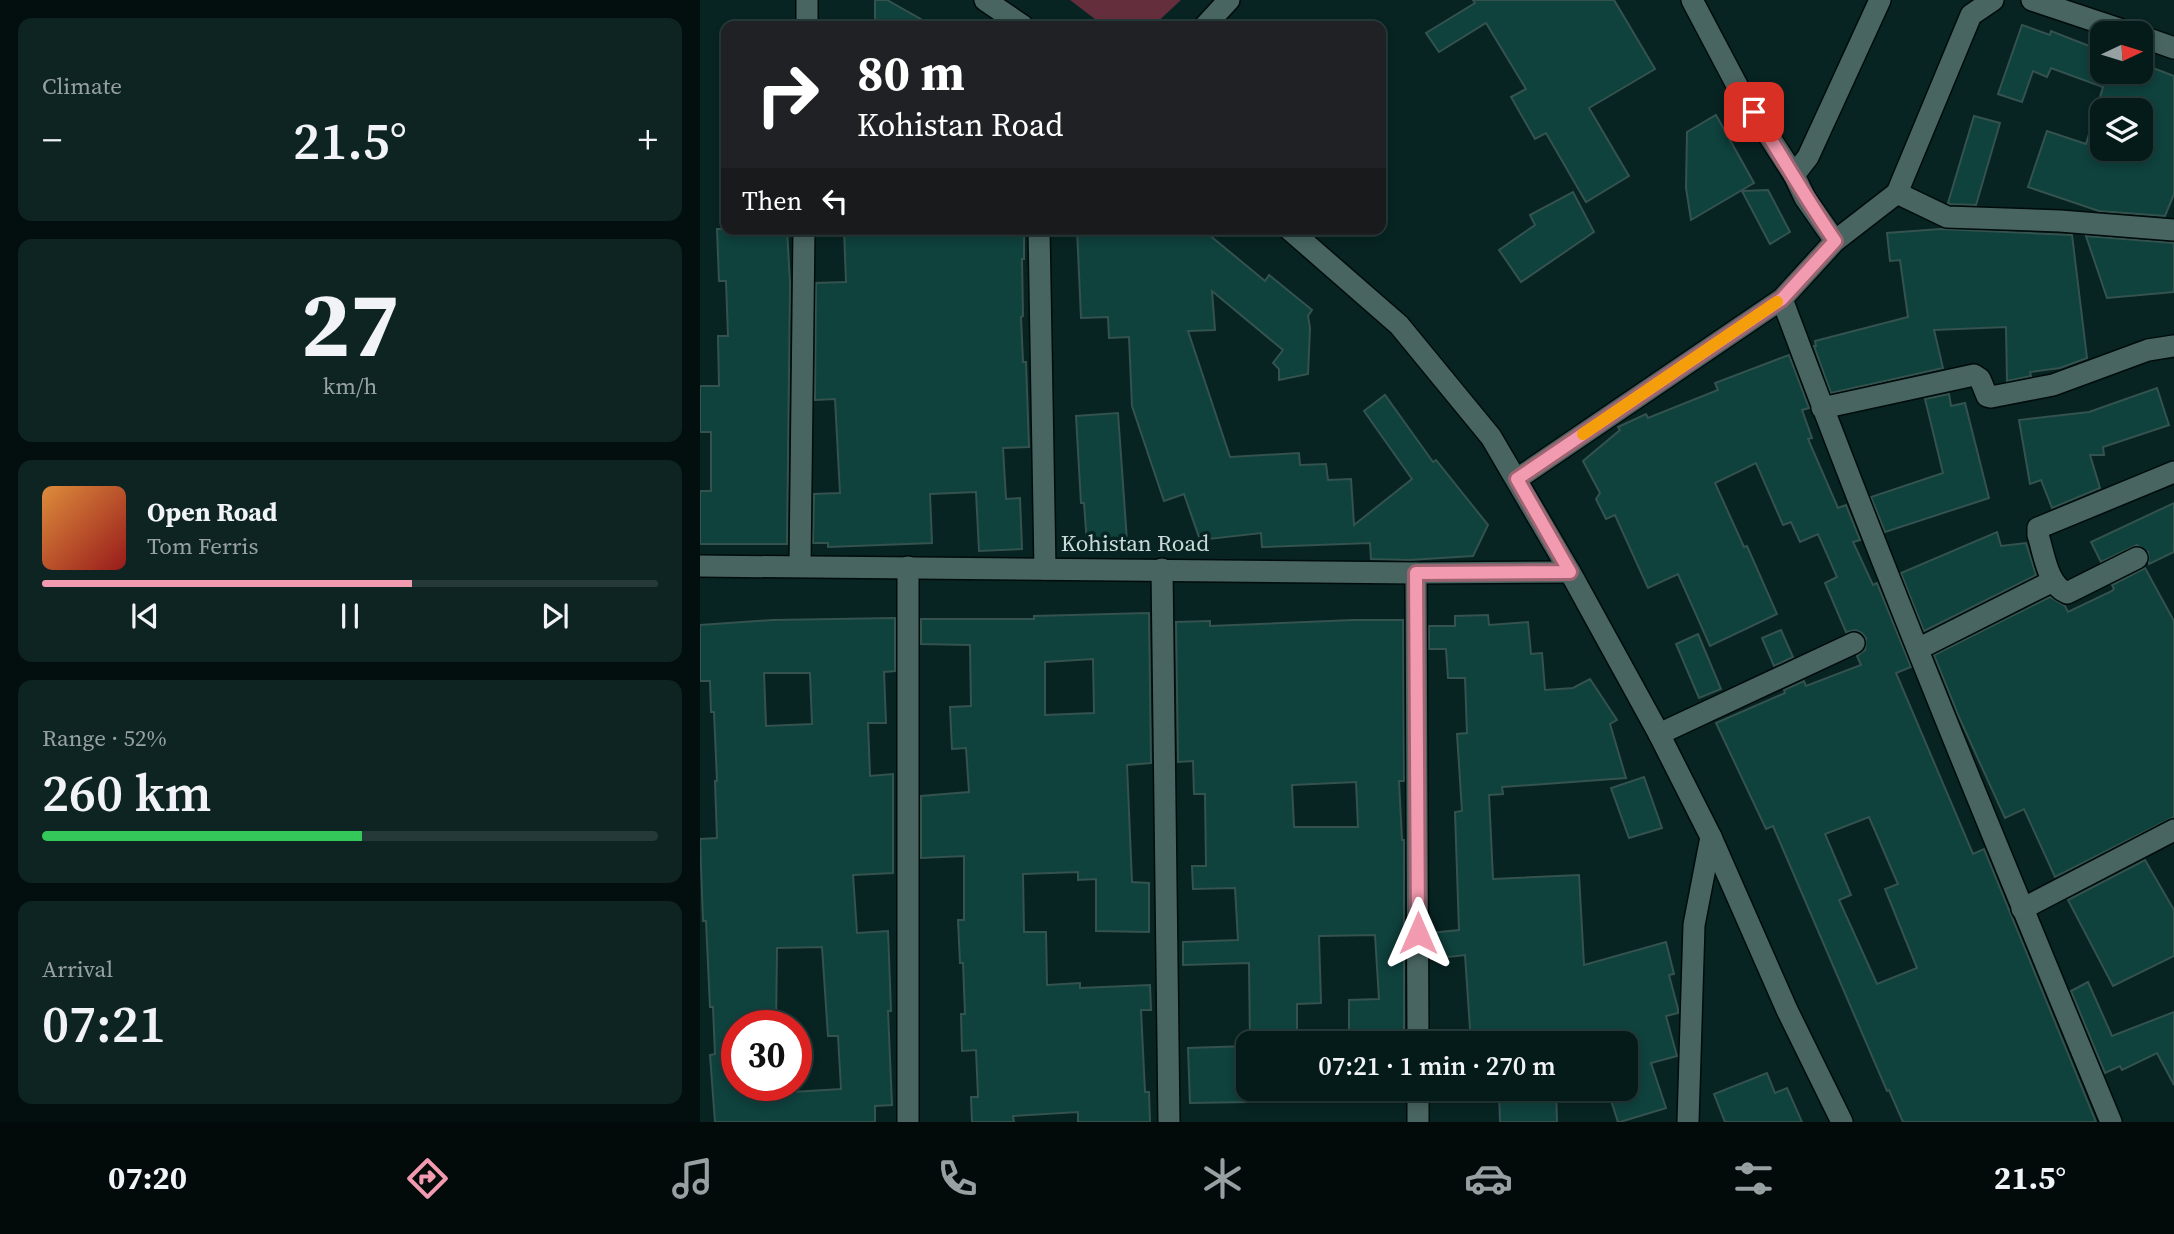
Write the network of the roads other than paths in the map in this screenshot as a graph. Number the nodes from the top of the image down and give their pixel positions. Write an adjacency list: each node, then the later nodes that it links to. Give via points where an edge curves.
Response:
1 (807, 0): 8 (street)
2 (985, 0): 9 (street)
3 (1229, 0): 10 (street)
4 (1692, 0): 14 (street, via 1740,91)
5 (1881, 0): 14 (street, via 1808,157)
6 (1993, 0): 15 (street, via 1971,15)
7 (2032, 0): 11 (street)
8 (807, 21)
9 (1016, 21)
10 (1210, 21)
11 (2095, 21)
12 (2153, 41): 13 (street)
13 (2174, 48)
14 (1794, 175): 20 (street)
15 (1897, 193): 16 (street, via 1947,217); 20 (street)
16 (2174, 230)
17 (804, 235): 28 (street)
18 (1039, 235): 30 (street)
19 (1296, 235): 25 (street, via 1399,325 1491,437)
20 (1835, 241): 21 (street)
21 (1782, 299): 23 (street); 25 (street)
22 (2174, 346): 23 (street, via 2148,350 2053,385 1991,397 1974,375)
23 (1822, 408): 36 (street)
24 (2174, 472): 34 (street, via 2038,528)
25 (1517, 479): 32 (street)
26 (2137, 558): 34 (street, via 2067,593)
27 (700, 566): 28 (street, Kohistan Road)
28 (800, 566): 29 (street, Kohistan Road)
29 (908, 568): 30 (street, Kohistan Road); 43 (street)
30 (1045, 569): 31 (street, Kohistan Road)
31 (1162, 569): 33 (street, Kohistan Road); 44 (street)
32 (1570, 572): 33 (street, Kohistan Road); 37 (street)
33 (1416, 573): 41 (street)
34 (2053, 581): 36 (street)
35 (1854, 643): 37 (street)
36 (1918, 649): 40 (street)
37 (1659, 734): 39 (street)
38 (2174, 830): 40 (street)
39 (1711, 837): 46 (street, via 1694,925); 47 (street)
40 (2022, 909): 48 (street)
41 (1418, 1031)
42 (1418, 1101): 45 (street)
43 (908, 1122)
44 (1169, 1122)
45 (1418, 1122)
46 (1688, 1122)
47 (1842, 1122)
48 (2110, 1122)

